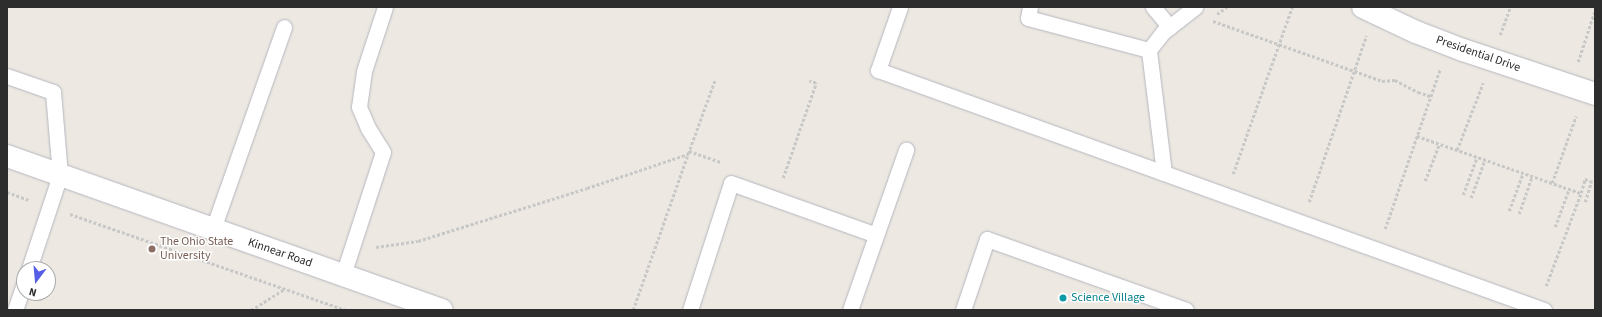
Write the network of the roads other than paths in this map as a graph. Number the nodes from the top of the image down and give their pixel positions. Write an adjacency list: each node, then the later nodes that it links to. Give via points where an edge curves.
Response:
1 (385, 7): 19 (lane, via 364,70 359,107 383,152)
2 (900, 7): 14 (lane, via 878,70)
3 (1030, 7): 9 (lane, via 1028,18)
4 (1153, 7): 8 (lane)
5 (1195, 7): 8 (lane)
6 (1368, 10): 11 (street, Presidential Drive, via 1449,44)
7 (284, 26): 16 (lane)
8 (1170, 27): 9 (lane)
9 (1149, 50): 14 (lane)
10 (7, 76): 15 (lane, via 53,92)
11 (1583, 90)
12 (906, 150): 17 (lane)
13 (7, 156): 15 (street, Kinnear Road)
14 (1164, 173): 20 (lane)
15 (60, 175): 16 (street, Kinnear Road); 18 (lane)
16 (213, 229): 19 (street, Kinnear Road)
17 (876, 235): 22 (lane, via 731,183); 23 (lane)
18 (32, 261)
19 (343, 275): 21 (street, Kinnear Road)
20 (1542, 309)
21 (441, 310)
22 (690, 310)
23 (850, 310)
24 (963, 310): 25 (lane, via 987,239)
25 (1186, 310)

